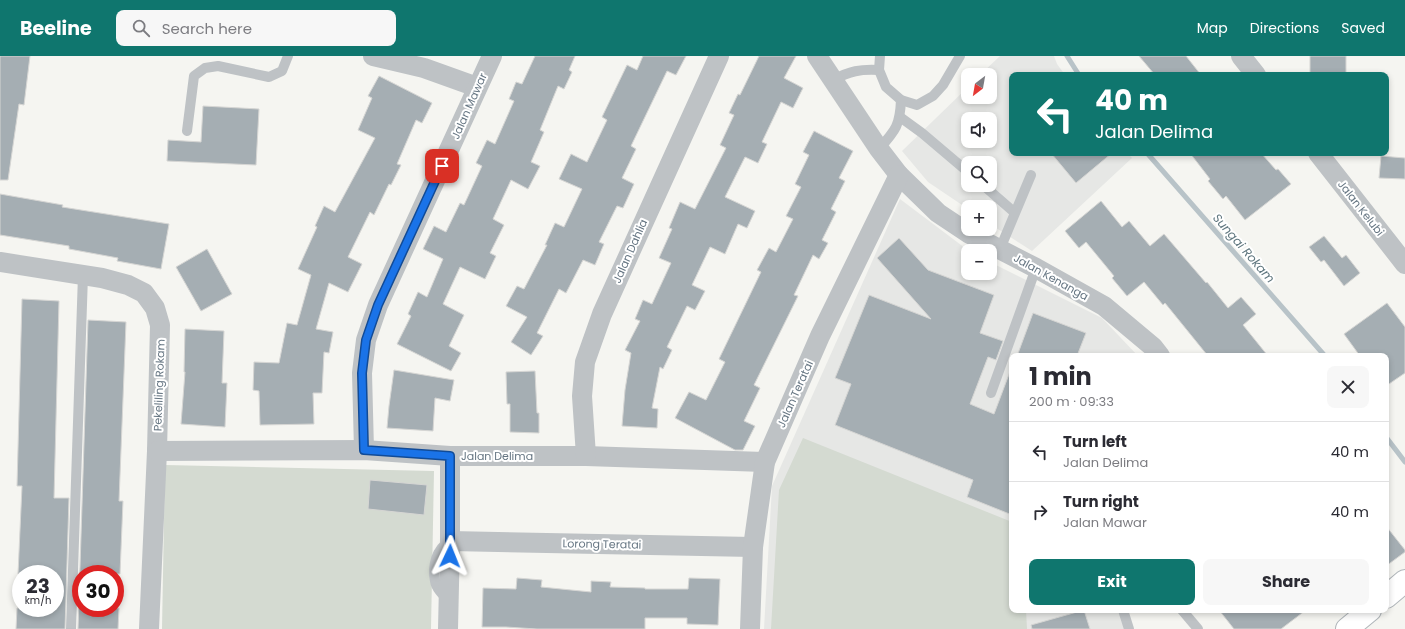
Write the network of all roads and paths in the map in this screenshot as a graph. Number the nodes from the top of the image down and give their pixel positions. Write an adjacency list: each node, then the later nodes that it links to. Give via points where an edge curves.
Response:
1 (288, 56): 15 (lane, via 282,71 269,77 218,66 205,68 194,76)
2 (373, 56): 12 (street, via 424,68)
3 (492, 56): 12 (street, Jalan Mawar)
4 (719, 56): 33 (street, Jalan Dahlia, via 602,314 585,362 582,396)
5 (817, 56): 11 (street, Jalan Kenanga)
6 (880, 56): 9 (lane)
7 (960, 56): 13 (lane, via 944,85 933,96 917,105)
8 (1241, 56): 10 (street)
9 (879, 70): 11 (lane, via 852,71); 13 (lane, via 886,86)
10 (1254, 72)
11 (833, 80): 16 (street, Jalan Kenanga)
12 (477, 87): 30 (street, Jalan Mawar, via 378,305 366,340 362,373)
13 (901, 100): 14 (lane)
14 (900, 117): 16 (lane, via 893,133); 18 (lane)
15 (187, 131)
16 (880, 149): 20 (street, Jalan Kenanga)
17 (1320, 156): 24 (street, Jalan Kelubi)
18 (961, 166)
19 (1031, 175): 22 (lane)
20 (899, 176): 23 (street, Jalan Kenanga, via 938,213 968,233); 34 (street, Jalan Teratai, via 820,336)
21 (991, 192): 22 (lane)
22 (1014, 212): 23 (lane)
23 (1000, 249): 26 (street, Jalan Kenanga)
24 (1403, 258)
25 (0, 262): 27 (street, Pekeliling Rokam)
26 (1036, 268): 28 (street, Jalan Kenanga, via 1104,306); 29 (lane)
27 (83, 275): 31 (street, Pekeliling Rokam, via 102,278 144,293 155,308 160,325); 41 (lane)
28 (1158, 353)
29 (991, 393)
30 (364, 450): 31 (street, Jalan Delima); 32 (street, Jalan Delima)
31 (157, 451): 42 (street, Pekeliling Rokam)
32 (450, 456): 33 (street, Jalan Delima); 35 (street)
33 (586, 456): 34 (street, Jalan Delima)
34 (765, 462): 36 (street, Jalan Teratai)
35 (450, 541): 36 (street, Lorong Teratai); 43 (street)
36 (753, 547): 44 (street, Jalan Teratai)
37 (1405, 581): 38 (main road)
38 (1389, 594)
39 (1124, 613): 45 (lane)
40 (1185, 613): 46 (lane)
41 (71, 629)
42 (149, 629)
43 (448, 629)
44 (750, 629)
45 (1129, 629)
46 (1198, 629)

